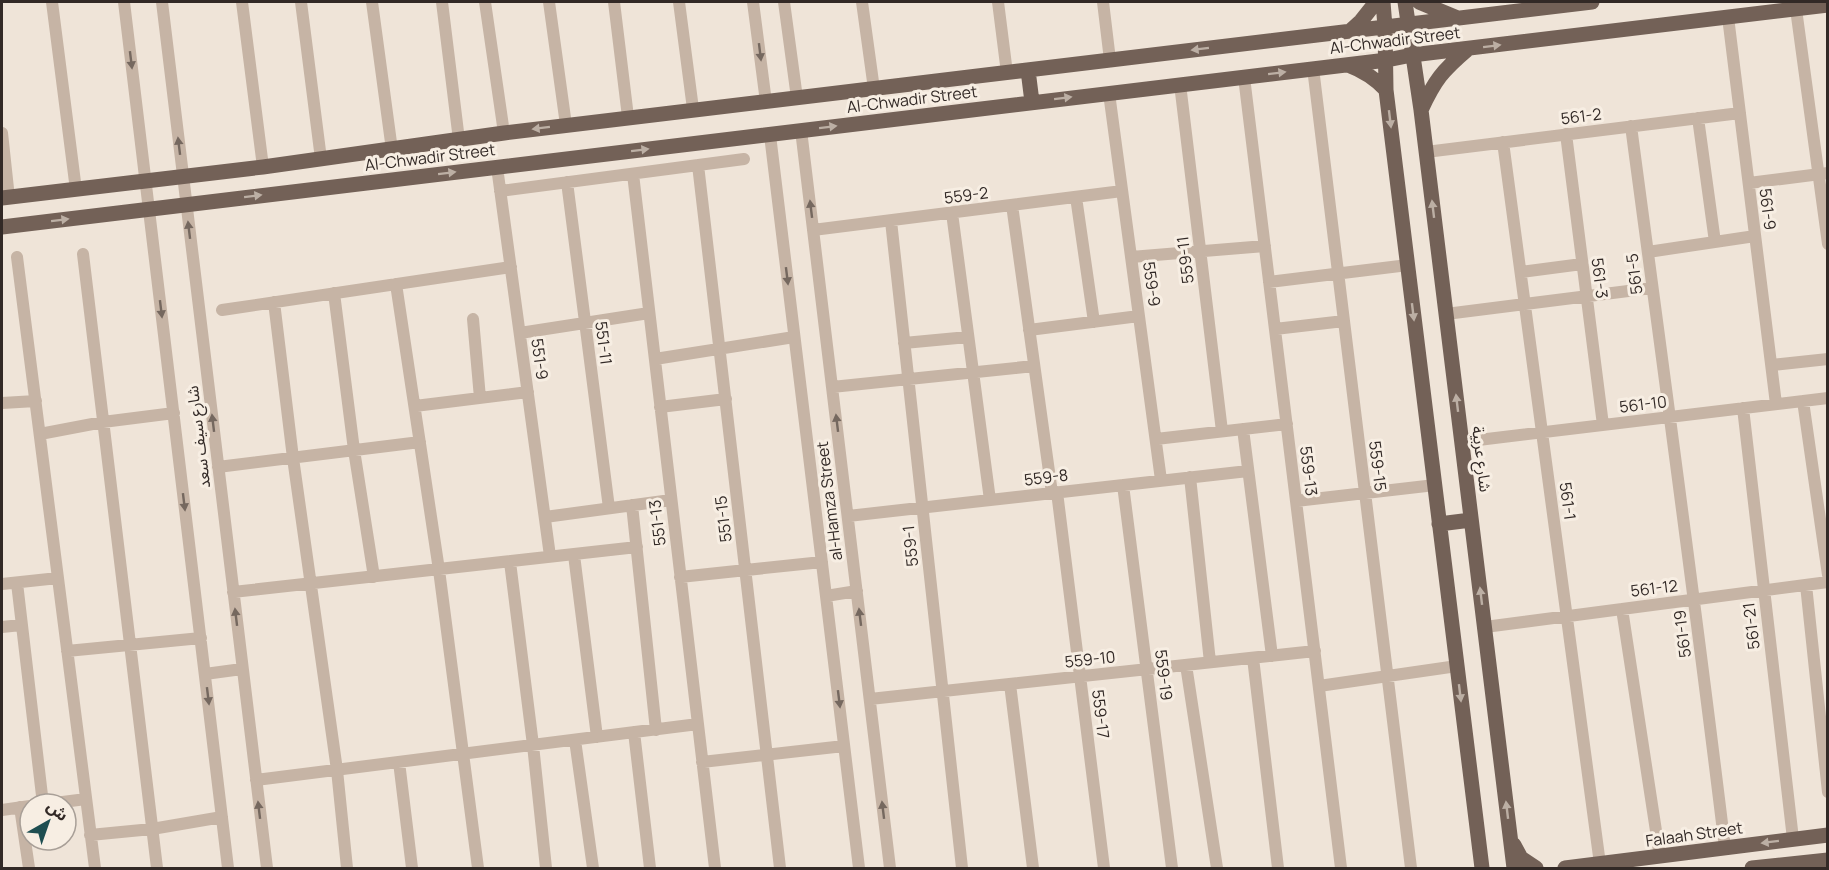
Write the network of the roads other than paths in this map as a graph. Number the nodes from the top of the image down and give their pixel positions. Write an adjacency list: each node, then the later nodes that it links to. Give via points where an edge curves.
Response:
1 (52, 2): 74 (street)
2 (124, 2): 71 (street, شارع سيف سعد, one-way to 71)
3 (162, 2): 70 (street, شارع سيف سعد, one-way to 3)
4 (242, 2): 66 (street)
5 (302, 2): 63 (street)
6 (372, 2): 61 (street)
7 (442, 2): 59 (street)
8 (485, 2): 56 (street)
9 (549, 2): 52 (street)
10 (614, 2): 50 (street)
11 (679, 2): 47 (street)
12 (753, 2): 45 (street, one-way to 45)
13 (784, 2): 44 (street)
14 (862, 2): 41 (street)
15 (998, 2): 38 (street)
16 (1103, 2): 33 (street)
17 (1376, 2): 30 (main road)
18 (1383, 2): 29 (main road)
19 (1405, 2): 28 (main road, شارع عربية)
20 (1419, 2): 27 (main road)
21 (1592, 2): 22 (main road, Al-Chwadir Street)
22 (1550, 4): 24 (main road, Al-Chwadir Street)
23 (1827, 5): 25 (main road, Al-Chwadir Street)
24 (1490, 8): 27 (main road, Al-Chwadir Street)
25 (1796, 9): 26 (main road, Al-Chwadir Street); 68 (street)
26 (1734, 12): 31 (main road, Al-Chwadir Street, one-way to 26); 49 (street, 561-9)
27 (1457, 18): 28 (main road, Al-Chwadir Street)
28 (1408, 23): 29 (main road, Al-Chwadir Street); 32 (main road, شارع عربية)
29 (1386, 27): 30 (main road, Al-Chwadir Street); 34 (main road)
30 (1350, 31): 33 (main road, Al-Chwadir Street, one-way to 33)
31 (1468, 50): 32 (main road, Al-Chwadir Street); 48 (main road, via 1436,80)
32 (1412, 55): 34 (main road, Al-Chwadir Street); 48 (main road, شارع عربية)
33 (1110, 60): 37 (main road, Al-Chwadir Street)
34 (1387, 60): 35 (main road, Al-Chwadir Street); 42 (main road)
35 (1346, 64): 36 (main road, Al-Chwadir Street); 42 (main road)
36 (1313, 68): 39 (main road, Al-Chwadir Street, one-way to 36); 99 (street, 559-15)
37 (1028, 70): 38 (main road, Al-Chwadir Street); 46 (main road)
38 (1007, 73): 41 (main road, Al-Chwadir Street)
39 (1244, 77): 40 (main road, Al-Chwadir Street); 89 (street, 559-13)
40 (1180, 84): 43 (main road, Al-Chwadir Street); 90 (street, 559-11)
41 (874, 89): 44 (main road, Al-Chwadir Street)
42 (1386, 90): 96 (main road, one-way to 96)
43 (1109, 93): 46 (main road, Al-Chwadir Street, one-way to 43); 76 (street, 559-9)
44 (797, 98): 45 (main road, Al-Chwadir Street)
45 (766, 102): 47 (main road, Al-Chwadir Street)
46 (1032, 102): 54 (main road, Al-Chwadir Street, one-way to 46)
47 (693, 109): 50 (main road, Al-Chwadir Street)
48 (1421, 110): 62 (main road, شارع عربية)
49 (1740, 113): 51 (street, 561-2); 73 (street, 561-9)
50 (628, 117): 52 (main road, Al-Chwadir Street)
51 (1698, 118): 53 (street, 561-2); 87 (street)
52 (566, 125): 56 (main road, Al-Chwadir Street, one-way to 56)
53 (1631, 126): 57 (street, 561-2); 91 (street, 561-5)
54 (801, 130): 58 (main road, Al-Chwadir Street); 85 (street, al-Hamza Street, one-way to 54)
55 (2, 133): 78 (street)
56 (504, 133): 59 (main road, Al-Chwadir Street)
57 (1566, 134): 60 (street, 561-2); 95 (street, 561-3)
58 (770, 135): 67 (main road, Al-Chwadir Street, one-way to 58); 118 (street, al-Hamza Street, one-way to 118)
59 (459, 140): 61 (main road, Al-Chwadir Street)
60 (1503, 142): 62 (street, 561-2); 98 (street, 561-1)
61 (392, 150): 63 (main road, Al-Chwadir Street)
62 (1426, 152): 109 (main road, شارع عربية, one-way to 62)
63 (321, 159): 66 (main road, Al-Chwadir Street)
64 (744, 159): 65 (street)
65 (698, 165): 69 (street); 121 (street, 551-15)
66 (263, 167): 70 (main road, Al-Chwadir Street)
67 (497, 167): 75 (street, 551-9); 79 (main road, Al-Chwadir Street, one-way to 67)
68 (1823, 173): 73 (street); 88 (street)
69 (633, 174): 72 (street); 108 (street, 551-13)
70 (183, 177): 71 (main road, Al-Chwadir Street); 79 (street, شارع سيف سعد)
71 (146, 181): 74 (main road, Al-Chwadir Street); 81 (street, شارع سيف سعد)
72 (567, 182): 75 (street); 114 (street, 551-11)
73 (1749, 183): 86 (street, 561-9)
74 (76, 190): 78 (main road, Al-Chwadir Street)
75 (500, 191): 97 (street, 551-9)
76 (1122, 191): 77 (street, 559-2); 94 (street, 559-9)
77 (1076, 197): 80 (street, 559-2); 113 (street)
78 (5, 198)
79 (186, 204): 81 (main road, Al-Chwadir Street); 154 (street, شارع سيف سعد, one-way to 79)
80 (1012, 205): 82 (street, 559-2); 115 (street, 559-17)
81 (149, 209): 84 (main road, Al-Chwadir Street, one-way to 81); 140 (street, شارع سيف سعد, one-way to 140)
82 (952, 213): 83 (street, 559-2); 119 (street)
83 (891, 221): 85 (street, 559-2); 120 (street, 559-1)
84 (2, 227)
85 (813, 230): 128 (street, al-Hamza Street)
86 (1755, 236): 87 (street); 124 (street, 561-9)
87 (1715, 242): 91 (street)
88 (1827, 244)
89 (1265, 246): 90 (street); 100 (street, 559-13)
90 (1201, 251): 94 (street); 146 (street, 559-11)
91 (1648, 252): 102 (street, 561-5)
92 (83, 254): 142 (street)
93 (17, 257): 133 (street)
94 (1131, 257): 110 (street, 559-9)
95 (1582, 264): 98 (street); 104 (street, 561-3)
96 (1408, 265): 99 (street); 159 (main road, one-way to 159)
97 (511, 267): 101 (street); 117 (street, 551-9)
98 (1521, 272): 106 (street, 561-1)
99 (1338, 273): 100 (street); 112 (street, 559-15)
100 (1269, 282): 116 (street, 559-13)
101 (396, 284): 103 (street); 137 (street)
102 (1652, 288): 104 (street); 141 (street, 561-5)
103 (334, 293): 105 (street); 152 (street)
104 (1586, 296): 106 (street); 144 (street, 561-3)
105 (274, 302): 107 (street); 153 (street)
106 (1525, 304): 109 (street); 147 (street, 561-1)
107 (222, 310)
108 (649, 313): 114 (street); 122 (street, 551-13)
109 (1446, 314): 151 (main road, شارع عربية, one-way to 109)
110 (1139, 316): 113 (street); 149 (street, 559-9)
111 (472, 319): 130 (street)
112 (1344, 321): 116 (street); 161 (street, 559-15)
113 (1094, 322): 115 (street)
114 (585, 323): 117 (street); 166 (street, 551-11)
115 (1029, 330): 125 (street, 559-17)
116 (1275, 330): 143 (street, 559-13)
117 (520, 333): 129 (street, 551-9)
118 (794, 337): 121 (street); 176 (street, al-Hamza Street)
119 (968, 337): 120 (street); 126 (street)
120 (904, 343): 127 (street, 559-1)
121 (720, 349): 122 (street); 132 (street, 551-15)
122 (655, 359): 138 (street, 551-13)
123 (1827, 359): 124 (street)
124 (1772, 365): 136 (street, 561-9)
125 (1034, 366): 126 (street); 160 (street, 559-17)
126 (973, 373): 127 (street); 163 (street)
127 (908, 379): 128 (street); 167 (street, 559-1)
128 (832, 387): 168 (street, al-Hamza Street, one-way to 128)
129 (528, 392): 130 (street); 169 (street, 551-9)
130 (480, 398): 137 (street)
131 (1827, 398): 134 (street, 561-10)
132 (726, 399): 138 (street); 178 (street, 551-15)
133 (36, 401): 135 (street); 148 (street)
134 (1803, 401): 136 (street, 561-10); 179 (street)
135 (2, 403)
136 (1776, 404): 139 (street, 561-10)
137 (415, 406): 150 (street)
138 (660, 407): 162 (street, 551-13)
139 (1743, 408): 141 (street, 561-10); 189 (street, 561-21)
140 (174, 413): 142 (street); 198 (street, شارع سيف سعد, one-way to 198)
141 (1671, 417): 144 (street, 561-10); 192 (street, 561-19)
142 (103, 422): 148 (street); 199 (street)
143 (1287, 424): 145 (street); 164 (street, 559-13)
144 (1603, 425): 147 (street, 561-10)
145 (1243, 429): 146 (street); 155 (street)
146 (1222, 431): 149 (street)
147 (1542, 432): 151 (street, 561-10); 194 (street, 561-1)
148 (40, 434): 182 (street)
149 (1156, 439): 157 (street, 559-9)
150 (420, 442): 152 (street); 177 (street)
151 (1462, 442): 170 (main road, شارع عربية)
152 (354, 450): 153 (street); 181 (street)
153 (293, 458): 154 (street); 186 (street)
154 (218, 467): 190 (street, شارع سيف سعد)
155 (1248, 471): 156 (street, 559-8); 202 (street)
156 (1190, 477): 157 (street, 559-8); 204 (street)
157 (1161, 480): 158 (street, 559-8)
158 (1123, 485): 160 (street, 559-8); 208 (street, 559-19)
159 (1435, 485): 161 (street); 171 (main road)
160 (1054, 493): 163 (street, 559-8); 210 (street, 559-17)
161 (1365, 493): 164 (street); 211 (street, 559-15)
162 (671, 500): 165 (street); 180 (street, 551-13)
163 (990, 500): 167 (street, 559-8)
164 (1296, 501): 201 (street, 559-13)
165 (632, 506): 166 (street); 172 (street)
166 (609, 508): 169 (street)
167 (922, 508): 168 (street, 559-8); 214 (street, 559-1)
168 (848, 516): 188 (street, al-Hamza Street)
169 (545, 517): 174 (street, 551-9)
170 (1472, 520): 171 (main road); 197 (main road, شارع عربية, one-way to 170)
171 (1439, 524): 206 (main road)
172 (637, 548): 173 (street); 217 (street)
173 (574, 555): 174 (street); 219 (street)
174 (550, 556): 175 (street)
175 (510, 562): 177 (street); 221 (street)
176 (822, 562): 178 (street); 191 (street, al-Hamza Street)
177 (439, 570): 181 (street); 223 (street)
178 (746, 570): 180 (street); 224 (street, 551-15)
179 (1827, 575)
180 (680, 576): 216 (street, 551-13)
181 (374, 577): 186 (street)
182 (58, 578): 184 (street); 200 (street)
183 (1827, 582): 187 (street, 561-12)
184 (17, 583): 185 (street); 195 (street)
185 (2, 584)
186 (310, 584): 190 (street); 227 (street)
187 (1806, 585): 189 (street, 561-12); 230 (street)
188 (857, 591): 191 (street); 215 (street, al-Hamza Street, one-way to 188)
189 (1764, 591): 192 (street, 561-12); 239 (street, 561-21)
190 (233, 592): 207 (street, شارع سيف سعد, one-way to 190)
191 (826, 596): 222 (street, al-Hamza Street, one-way to 222)
192 (1695, 600): 193 (street, 561-12); 242 (street, 561-19)
193 (1622, 609): 194 (street, 561-12); 244 (street)
194 (1567, 616): 197 (street, 561-12); 246 (street, 561-1)
195 (21, 625): 196 (street); 229 (street)
196 (2, 627)
197 (1485, 627): 240 (main road, شارع عربية, one-way to 197)
198 (201, 638): 199 (street); 209 (street, شارع سيف سعد)
199 (130, 645): 200 (street); 236 (street)
200 (67, 651): 231 (street)
201 (1315, 651): 202 (street, 559-10); 213 (street, 559-13)
202 (1272, 656): 203 (street, 559-10)
203 (1253, 658): 204 (street, 559-10); 267 (street)
204 (1210, 662): 205 (street, 559-10)
205 (1186, 665): 208 (street, 559-10); 266 (street)
206 (1457, 666): 211 (street); 241 (main road, one-way to 241)
207 (242, 669): 209 (street); 228 (street, شارع سيف سعد)
208 (1146, 669): 210 (street, 559-10); 265 (street, 559-19)
209 (205, 674): 235 (street, شارع سيف سعد, one-way to 235)
210 (1080, 676): 212 (street, 559-10); 264 (street, 559-17)
211 (1388, 676): 213 (street); 269 (street, 559-15)
212 (1010, 684): 214 (street, 559-10); 263 (street)
213 (1319, 686): 268 (street, 559-13)
214 (942, 691): 215 (street, 559-10); 262 (street, 559-1)
215 (870, 699): 261 (street, al-Hamza Street, one-way to 215)
216 (698, 724): 217 (street); 226 (street, 551-13)
217 (657, 730): 218 (street)
218 (634, 732): 219 (street); 257 (street)
219 (597, 737): 220 (street)
220 (575, 740): 221 (street); 256 (street)
221 (533, 745): 223 (street); 255 (street)
222 (844, 746): 224 (street); 260 (street, al-Hamza Street)
223 (463, 754): 225 (street); 254 (street)
224 (767, 754): 226 (street); 259 (street, 551-15)
225 (399, 762): 227 (street); 253 (street)
226 (702, 762): 258 (street, 551-13)
227 (337, 770): 228 (street); 252 (street)
228 (256, 780): 251 (street, شارع سيف سعد, one-way to 228)
229 (43, 792)
230 (1827, 792)
231 (86, 799): 232 (street); 237 (street)
232 (78, 800)
233 (18, 808): 234 (street)
234 (2, 810)
235 (222, 817): 236 (street); 250 (street, شارع سيف سعد)
236 (152, 829): 237 (street); 249 (street)
237 (90, 835): 248 (street)
238 (1827, 835): 239 (main road, Falaah Street)
239 (1793, 839): 242 (main road, Falaah Street, one-way to 242)
240 (1511, 840): 272 (main road, شارع عربية); 273 (main road, via 1521,858)
241 (1479, 846): 270 (main road, via 1477,861); 271 (main road)
242 (1725, 848): 244 (main road, Falaah Street)
243 (28, 852): 247 (street)
244 (1660, 857): 246 (main road, Falaah Street)
245 (1827, 860): 275 (main road)
246 (1600, 864): 274 (main road, Falaah Street)
247 (29, 868)
248 (95, 868)
249 (157, 868)
250 (228, 868)
251 (267, 868)
252 (347, 868)
253 (412, 868)
254 (478, 868)
255 (546, 868)
256 (593, 868)
257 (650, 868)
258 (715, 868)
259 (780, 868)
260 (859, 868)
261 (890, 868)
262 (962, 868)
263 (1033, 868)
264 (1104, 868)
265 (1172, 868)
266 (1217, 868)
267 (1278, 868)
268 (1341, 868)
269 (1411, 868)
270 (1471, 868)
271 (1482, 868)
272 (1514, 868)
273 (1536, 868)
274 (1565, 868)
275 (1752, 868)

